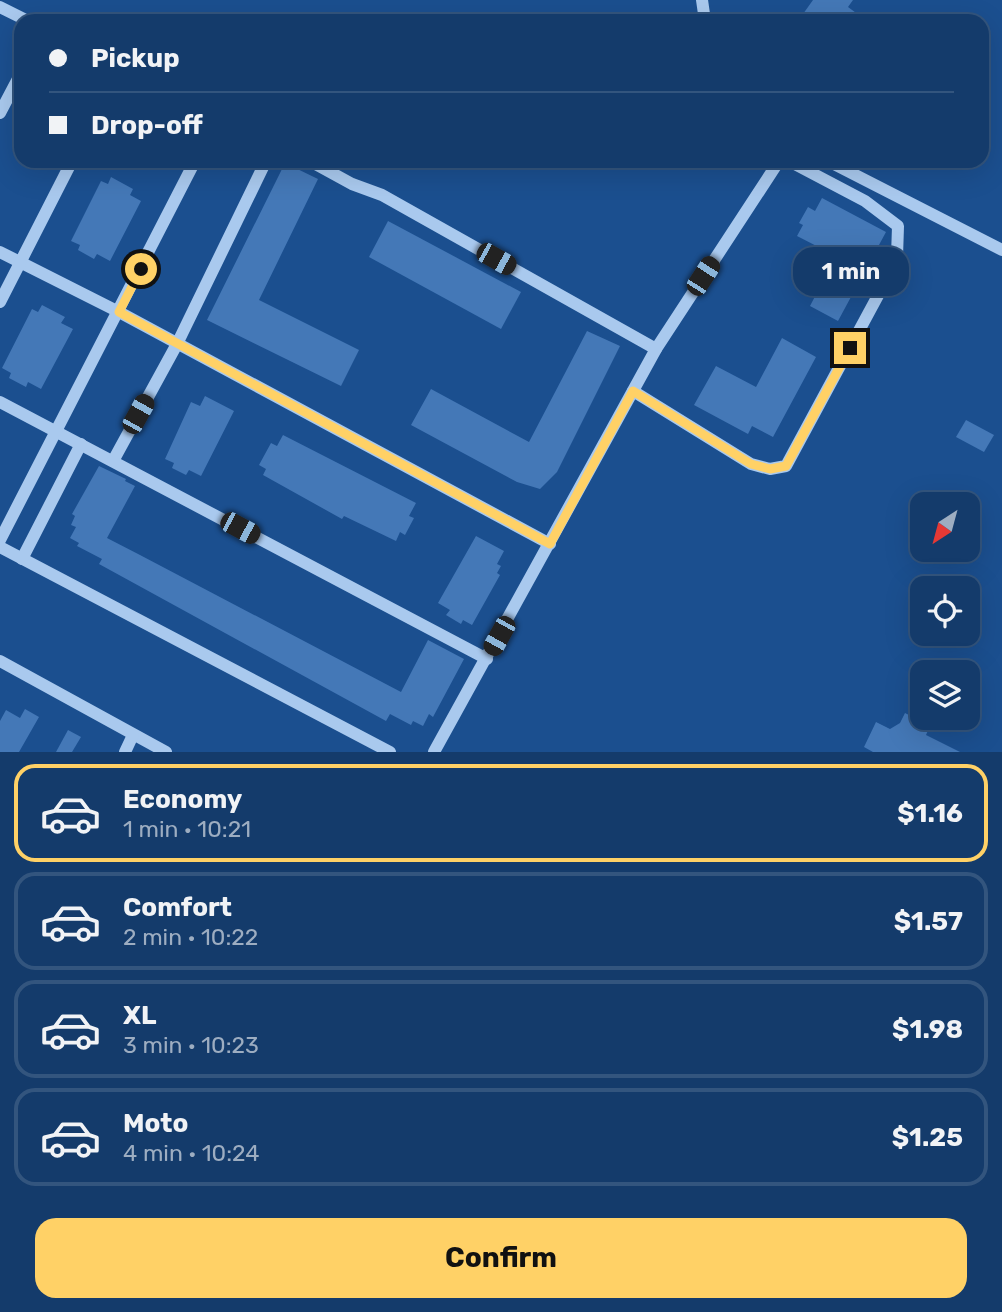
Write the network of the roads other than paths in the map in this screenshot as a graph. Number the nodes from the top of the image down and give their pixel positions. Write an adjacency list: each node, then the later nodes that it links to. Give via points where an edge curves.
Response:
1 (14, 86): 2 (street)
2 (0, 113)
3 (68, 168): 12 (street)
4 (191, 168): 14 (street)
5 (263, 168): 15 (street)
6 (323, 168): 16 (street, via 382,195)
7 (774, 168): 16 (street)
8 (802, 168): 17 (street, via 865,201 898,226 897,257 786,466 770,469 751,464)
9 (842, 168): 10 (street)
10 (1002, 250)
11 (0, 252): 12 (street)
12 (21, 263): 13 (street); 14 (street)
13 (0, 302)
14 (119, 312): 15 (street); 19 (street)
15 (177, 344): 21 (street); 23 (street)
16 (656, 349): 17 (street)
17 (633, 391): 23 (street)
18 (0, 402): 19 (street)
19 (55, 430): 20 (street); 22 (street)
20 (80, 444): 21 (street); 25 (street)
21 (113, 461): 26 (street)
22 (0, 540)
23 (550, 544): 26 (street)
24 (0, 547): 25 (street)
25 (22, 559): 31 (street)
26 (486, 659): 32 (street)
27 (0, 661): 28 (street)
28 (134, 734): 29 (street); 30 (street)
29 (125, 752)
30 (166, 752)
31 (390, 752)
32 (434, 752)

